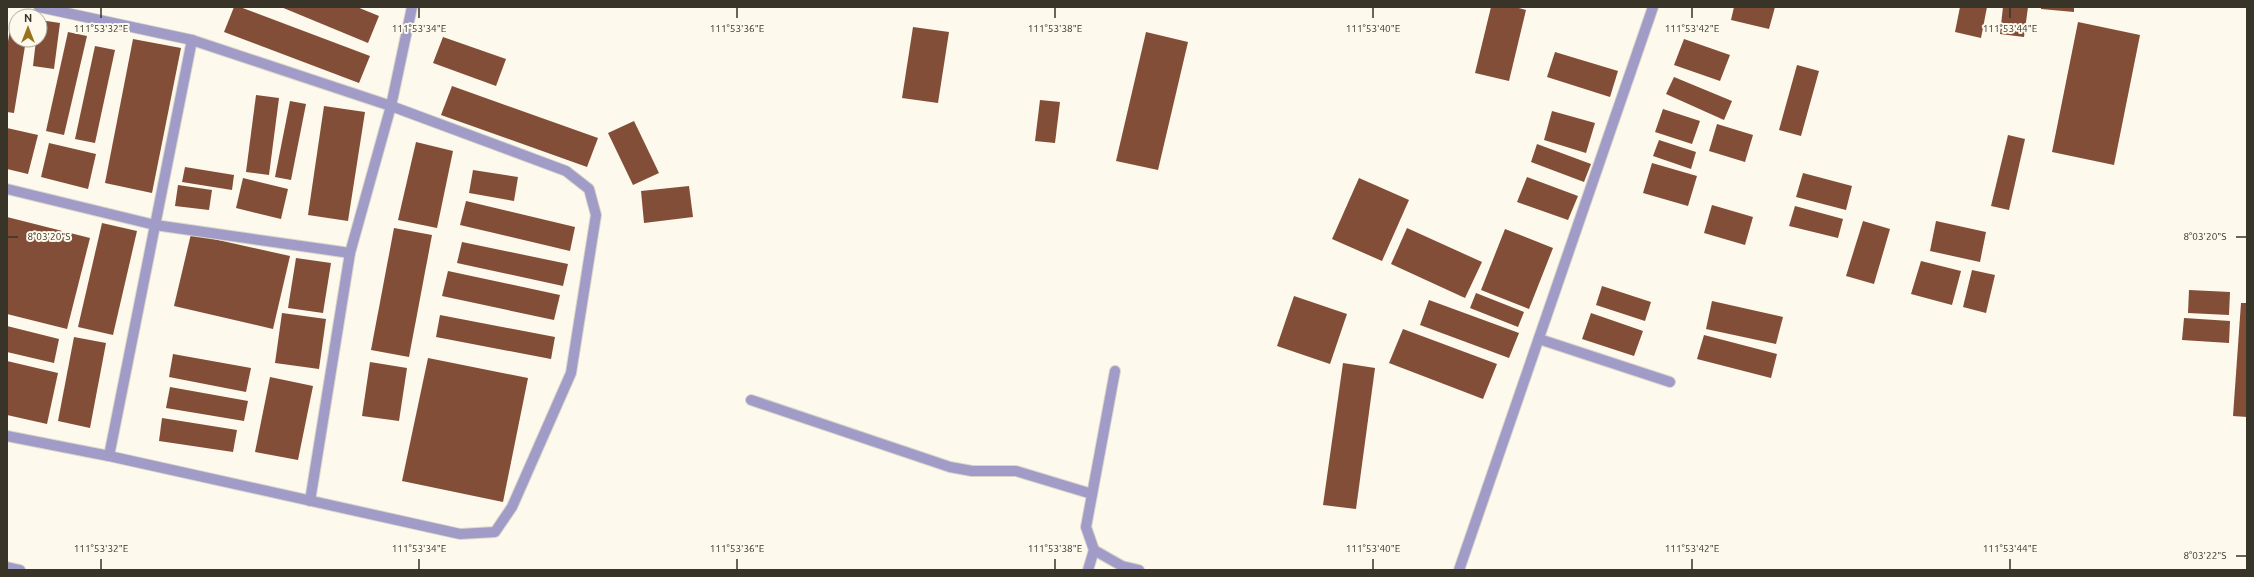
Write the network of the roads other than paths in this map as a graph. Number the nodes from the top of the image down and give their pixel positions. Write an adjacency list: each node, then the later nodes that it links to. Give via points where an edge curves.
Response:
1 (39, 7): 4 (street)
2 (412, 7): 5 (street)
3 (1653, 7): 9 (street)
4 (192, 40): 5 (street); 7 (street)
5 (392, 106): 8 (street); 16 (street, via 566,171 589,189 596,215 571,373 512,507 495,532 460,534)
6 (7, 189): 7 (street)
7 (156, 225): 8 (street); 14 (street)
8 (350, 253): 16 (street)
9 (1539, 339): 11 (street); 22 (street)
10 (1115, 371): 15 (street)
11 (1670, 382)
12 (751, 400): 15 (street, via 950,467 972,471 1016,471)
13 (7, 436): 14 (street)
14 (108, 456): 16 (street)
15 (1092, 494): 17 (street, via 1086,526)
16 (310, 501)
17 (1094, 550): 20 (street); 21 (street, via 1122,566)
18 (7, 567): 19 (street)
19 (20, 570)
20 (1088, 570)
21 (1139, 570)
22 (1459, 570)

